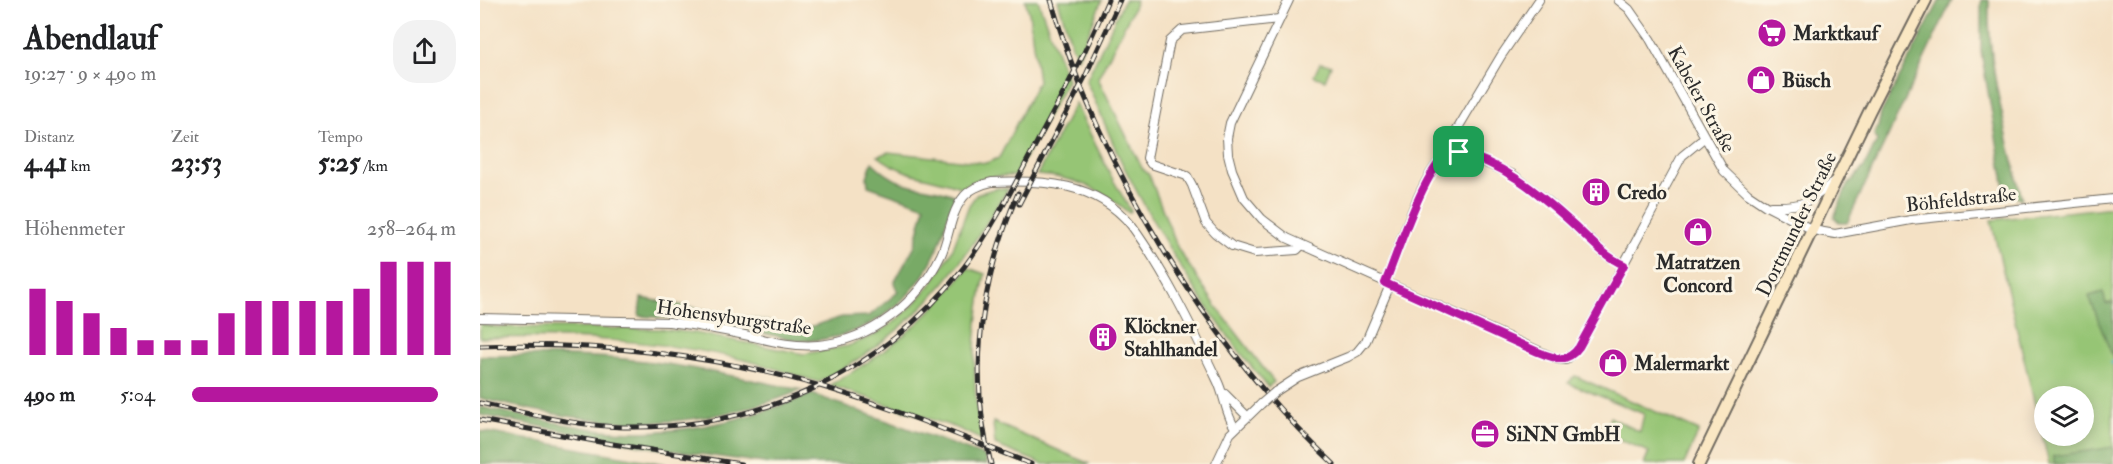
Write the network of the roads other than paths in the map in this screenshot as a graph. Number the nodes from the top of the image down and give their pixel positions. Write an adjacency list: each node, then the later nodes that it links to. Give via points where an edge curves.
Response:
1 (1288, 0): 5 (street)
2 (1539, 0): 7 (street, via 1449,143)
3 (1618, 0): 6 (street, Kabeler Straße, via 1650,39)
4 (1926, 0): 8 (main road, Dortmunder Straße)
5 (1279, 19): 12 (street, via 1230,123 1227,153 1237,184 1253,209 1272,228); 12 (street, via 1182,30 1170,40 1147,158 1151,164 1187,176 1210,228 1238,249 1267,253 1297,250)
6 (1704, 138): 10 (street, Kabeler Straße, via 1732,181); 13 (street, via 1682,156)
7 (1449, 152): 13 (street, via 1459,152 1512,174 1605,254); 14 (street, via 1439,160 1420,194)
8 (1837, 178): 10 (street, via 1803,204); 11 (main road, Dortmunder Straße)
9 (2113, 199): 11 (street, Böhfeldstraße, via 1911,220 1835,234)
10 (1766, 206): 11 (street, Kabeler Straße)
11 (1814, 230): 20 (main road, Dortmunder Straße)
12 (1301, 246): 14 (street)
13 (1624, 265): 14 (street, via 1579,347 1566,360 1538,352)
14 (1387, 284): 17 (street, bridge, via 1370,334 1357,352 1298,377)
15 (480, 318): 16 (street, Hohensyburgstraße, via 669,322 786,344 834,343 884,321 916,294 941,255 965,195 984,183 1053,183 1080,189 1107,203 1126,219 1183,312)
16 (1222, 391): 17 (street); 18 (street)
17 (1247, 416): 18 (street)
18 (1235, 428): 19 (street)
19 (1216, 464)
20 (1700, 464)

